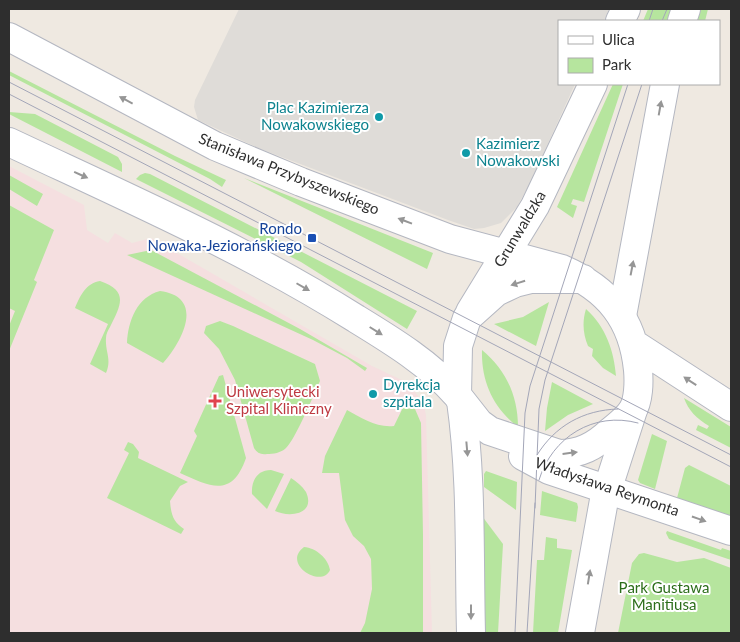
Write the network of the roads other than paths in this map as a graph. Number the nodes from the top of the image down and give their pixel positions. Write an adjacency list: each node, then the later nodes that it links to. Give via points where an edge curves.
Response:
1 (9, 37): 5 (main road, Stanisława Przybyszewskiego, one-way to 1, via 450,239 215,146)
2 (593, 85): 5 (main road, Grunwaldzka, via 539,198)
3 (665, 85): 7 (main road, one-way to 3)
4 (9, 142): 10 (main road, one-way to 10, via 119,192 272,269 392,341 444,380)
5 (506, 254): 6 (main road, Stanisława Przybyszewskiego, via 562,269); 8 (main road, Grunwaldzka)
6 (583, 279): 7 (main road, Stanisława Przybyszewskiego); 8 (main road, one-way to 8, via 531,279 515,283 496,292)
7 (622, 316): 9 (main road, Stanisława Przybyszewskiego)
8 (466, 320): 10 (main road, Grunwaldzka, via 458,346)
9 (634, 344): 11 (main road, one-way to 9); 12 (main road, Stanisława Przybyszewskiego, via 639,376)
10 (459, 398): 13 (main road, Władysława Reymonta, via 479,423); 16 (main road, one-way to 16, via 469,486)
11 (731, 407)
12 (633, 410): 13 (main road, one-way to 12, via 568,454 598,443); 14 (main road)
13 (490, 431): 14 (main road, Władysława Reymonta, via 527,459 549,470)
14 (607, 489): 15 (main road, Władysława Reymonta, one-way to 15); 17 (main road, one-way to 14)
15 (731, 531)
16 (471, 633)
17 (580, 633)

